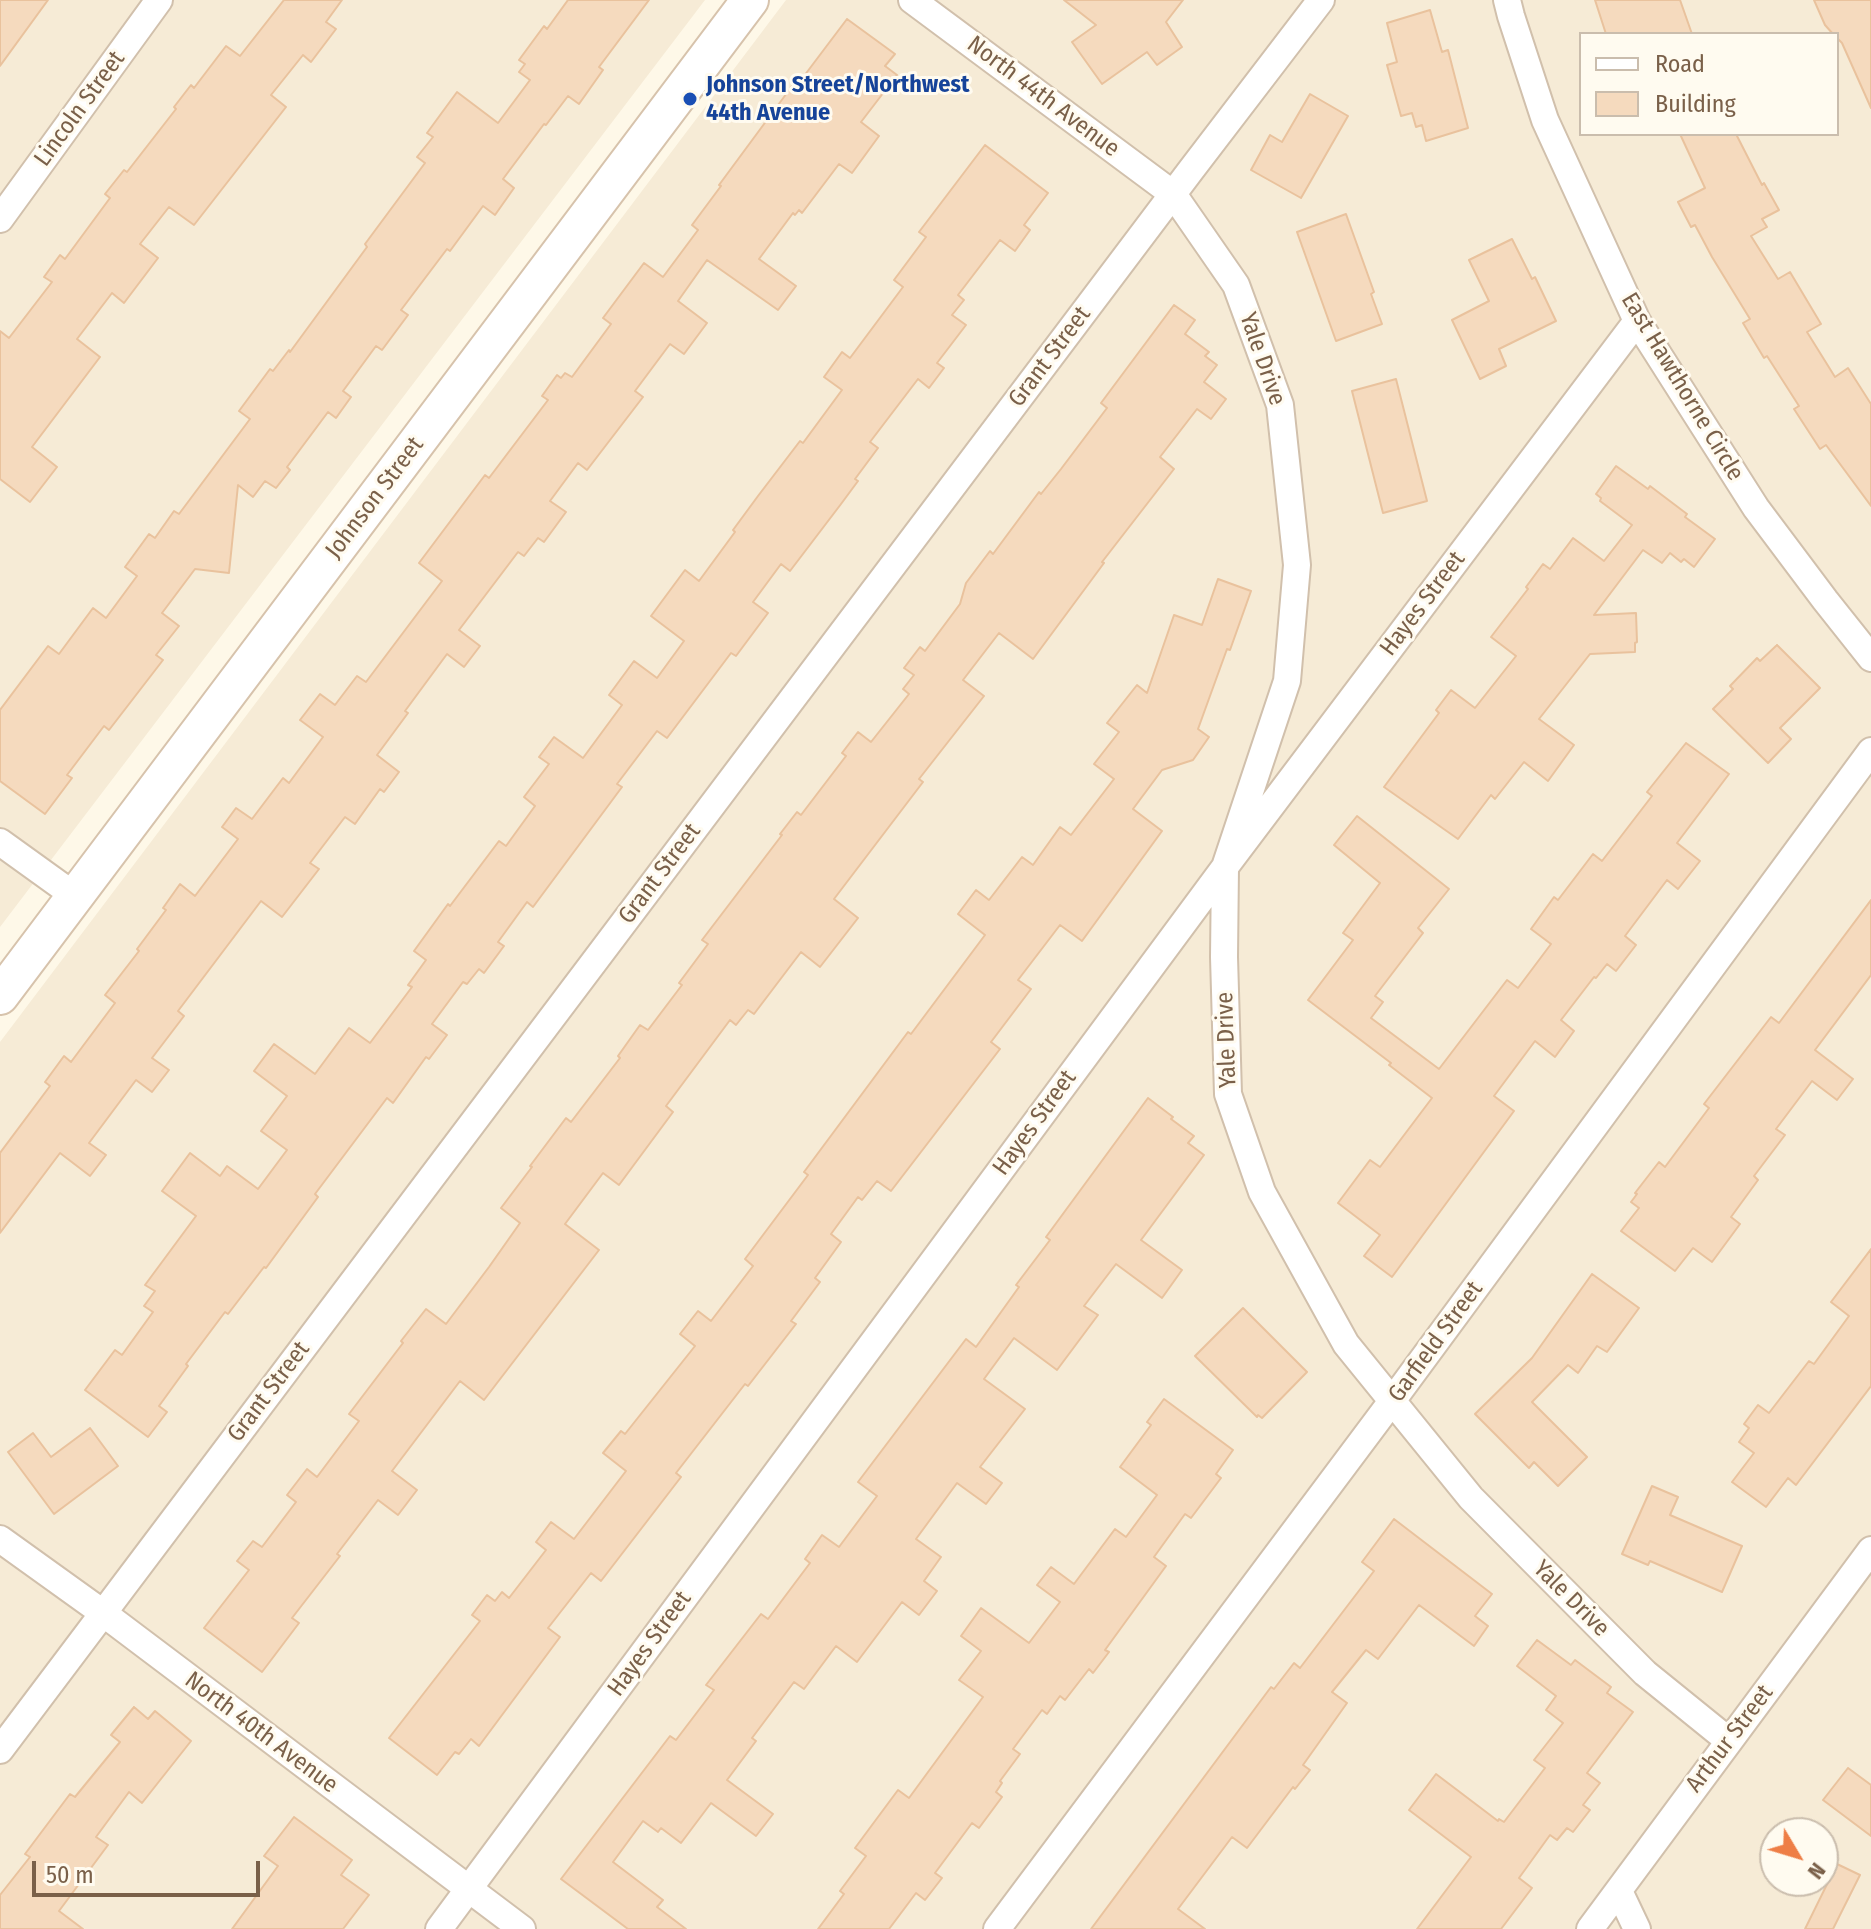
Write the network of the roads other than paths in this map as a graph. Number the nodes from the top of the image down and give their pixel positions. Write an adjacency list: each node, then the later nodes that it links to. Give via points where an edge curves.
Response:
1 (159, 0): 7 (street, Lincoln Street)
2 (750, 0): 13 (street, Johnson Street)
3 (912, 0): 6 (street, North 44th Avenue)
4 (1321, 0): 6 (street, Grant Street)
5 (1507, 0): 8 (street, East Hawthorne Circle, via 1545,120)
6 (1173, 194): 12 (street, Yale Drive, via 1236,285 1280,405 1297,565 1287,681); 18 (street, Grant Street)
7 (0, 219)
8 (1637, 321): 9 (street, East Hawthorne Circle, via 1756,508); 12 (street, Hayes Street)
9 (1871, 658)
10 (1871, 751): 15 (street, Garfield Street)
11 (0, 842): 13 (street)
12 (1225, 867): 15 (street, Yale Drive, via 1228,1094 1262,1192 1346,1344); 21 (street, Hayes Street)
13 (75, 896): 14 (street, Johnson Street)
14 (0, 996)
15 (1392, 1401): 19 (street, Yale Drive, via 1471,1498 1547,1576 1645,1673); 25 (street, Garfield Street)
16 (0, 1539): 18 (street, North 40th Avenue)
17 (1871, 1550): 19 (street, Arthur Street)
18 (103, 1613): 20 (street, Grant Street); 21 (street, North 40th Avenue)
19 (1729, 1741): 22 (street, Arthur Street)
20 (0, 1750)
21 (469, 1890): 23 (street, Hayes Street); 24 (street, North 40th Avenue)
22 (1619, 1891): 26 (street, Arthur Street); 27 (street)
23 (439, 1929)
24 (522, 1929)
25 (997, 1929)
26 (1590, 1929)
27 (1637, 1929)

